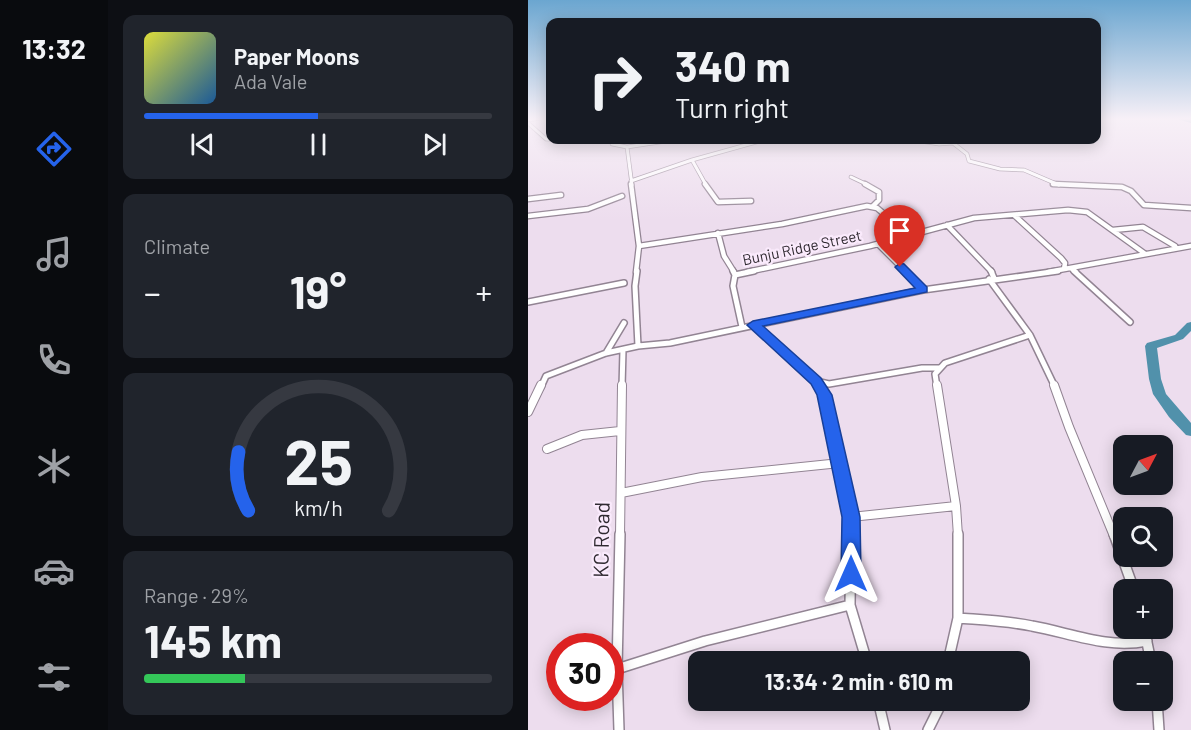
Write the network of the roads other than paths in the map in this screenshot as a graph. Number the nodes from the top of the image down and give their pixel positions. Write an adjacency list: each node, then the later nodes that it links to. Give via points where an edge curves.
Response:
1 (628, 152): 6 (street)
2 (718, 152): 4 (street)
3 (967, 152): 12 (street, via 969,161 1024,170 1056,185 1122,187 1144,206)
4 (692, 159): 6 (street); 10 (street, via 715,200)
5 (850, 177): 11 (street, via 879,192 879,200)
6 (631, 181): 20 (street)
7 (561, 195): 9 (street)
8 (622, 196): 14 (street, via 578,213)
9 (528, 199)
10 (752, 201)
11 (873, 206): 17 (street); 18 (street)
12 (1191, 208)
13 (1014, 214): 15 (street, Bunju Ridge Street); 16 (street, Bunju Ridge Street, via 1079,209); 25 (street, via 1061,258)
14 (528, 216)
15 (947, 225): 18 (street, Bunju Ridge Street); 27 (street, via 990,269)
16 (1113, 230): 22 (street, via 1143,227); 23 (street, Bunju Ridge Street)
17 (718, 233): 20 (street); 26 (street, via 724,256)
18 (909, 235): 19 (street, Bunju Ridge Street)
19 (878, 244): 26 (street, Bunju Ridge Street); 29 (street)
20 (639, 246): 36 (street, via 635,286)
21 (1191, 246): 22 (street)
22 (1176, 247): 23 (street)
23 (1144, 253): 24 (street)
24 (1071, 268): 25 (street); 31 (street)
25 (1064, 269): 27 (street)
26 (735, 275): 34 (street, via 733,286)
27 (992, 279): 29 (street); 35 (street)
28 (624, 283): 30 (street)
29 (923, 290): 33 (street)
30 (528, 302)
31 (1130, 322)
32 (624, 323): 38 (street)
33 (753, 325): 34 (street); 40 (street)
34 (742, 327): 36 (street)
35 (1030, 335): 39 (street, via 961,356); 48 (street, via 1061,399)
36 (638, 346): 37 (street)
37 (623, 350): 38 (street); 42 (street, KC Road)
38 (606, 353): 41 (street, via 546,376)
39 (939, 368): 40 (street, via 829,384); 46 (street, via 936,386)
40 (816, 381): 44 (street, via 825,395)
41 (528, 412)
42 (620, 431): 43 (street, via 597,430); 45 (street, KC Road)
43 (548, 449)
44 (840, 463): 45 (street, via 730,472); 47 (street)
45 (621, 493): 51 (street, KC Road)
46 (957, 506): 47 (street); 50 (street)
47 (851, 517): 49 (street)
48 (1130, 579)
49 (850, 605): 53 (street); 56 (street, via 705,641)
50 (958, 618): 52 (street, via 1032,625 1117,645); 54 (street)
51 (618, 633)
52 (1147, 641): 55 (street)
53 (864, 651)
54 (950, 651)
55 (1149, 651)
56 (624, 667)
57 (618, 711): 61 (street, KC Road)
58 (881, 711): 62 (street)
59 (939, 711): 63 (street)
60 (1158, 711): 64 (street)
61 (619, 730)
62 (885, 730)
63 (928, 730)
64 (1159, 730)

